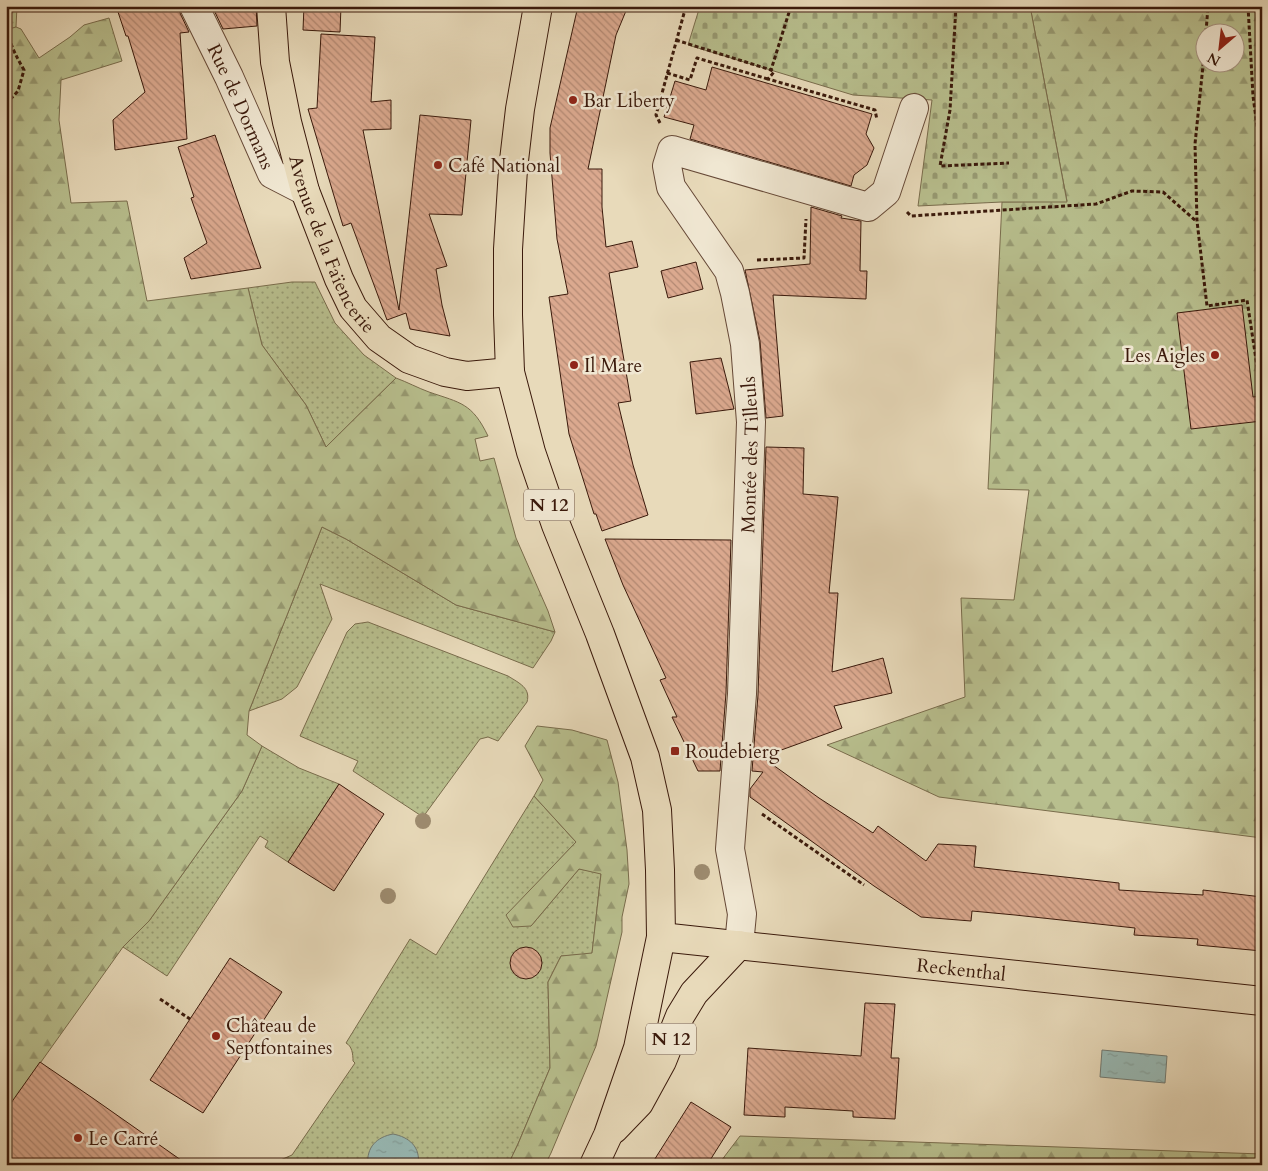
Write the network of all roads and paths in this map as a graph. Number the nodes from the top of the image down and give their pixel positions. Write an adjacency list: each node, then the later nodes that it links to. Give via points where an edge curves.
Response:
1 (8, 6): 16 (path, via 7,31 11,48 24,70 18,91)
2 (194, 6): 23 (street, Rue de Dormans, via 272,174)
3 (271, 6): 23 (main road, Avenue de la Faïencerie, via 275,62)
4 (538, 6): 27 (main road, N 12, via 513,169 508,249)
5 (686, 6): 11 (path)
6 (790, 6): 12 (path)
7 (956, 6): 21 (path, via 950,110 940,166)
8 (1208, 6): 10 (path)
9 (1248, 6): 20 (path, via 1253,96)
10 (1207, 22)
11 (676, 40): 12 (path); 14 (path)
12 (771, 70): 15 (path, via 774,72)
13 (1202, 72): 25 (path, via 1195,144)
14 (667, 73): 15 (path, via 690,80 697,58); 19 (path, via 656,115)
15 (768, 79): 18 (path, via 875,110)
16 (6, 104)
17 (914, 108): 22 (street, via 886,192 868,207)
18 (878, 129)
19 (672, 150): 22 (street); 26 (street, Montée des Tilleuls, via 667,166 671,187)
20 (1262, 162)
21 (1009, 163)
22 (808, 189): 26 (path, via 804,258 760,259)
23 (305, 191): 27 (main road, Avenue de la Faïencerie, via 339,279 354,308 379,338 409,359 445,372 467,376)
24 (911, 216): 25 (path, via 1096,204 1132,191 1163,192)
25 (1197, 222): 28 (path, via 1207,306 1246,300)
26 (729, 272): 29 (street, Montée des Tilleuls, via 745,344 750,422 742,694)
27 (510, 372): 31 (main road, N 12, via 531,452 556,525 645,757 657,810)
28 (1262, 399)
29 (734, 795): 30 (path); 32 (street, Montée des Tilleuls, via 730,849 742,914)
30 (864, 885)
31 (661, 937): 32 (main road, Reckenthal); 36 (main road, N 12, via 638,1048)
32 (739, 945): 34 (main road, Reckenthal); 36 (main road, N 12, via 694,993 639,1103)
33 (160, 999): 35 (path)
34 (1262, 1001)
35 (190, 1019)
36 (608, 1135): 37 (main road, N 12)
37 (594, 1165)

